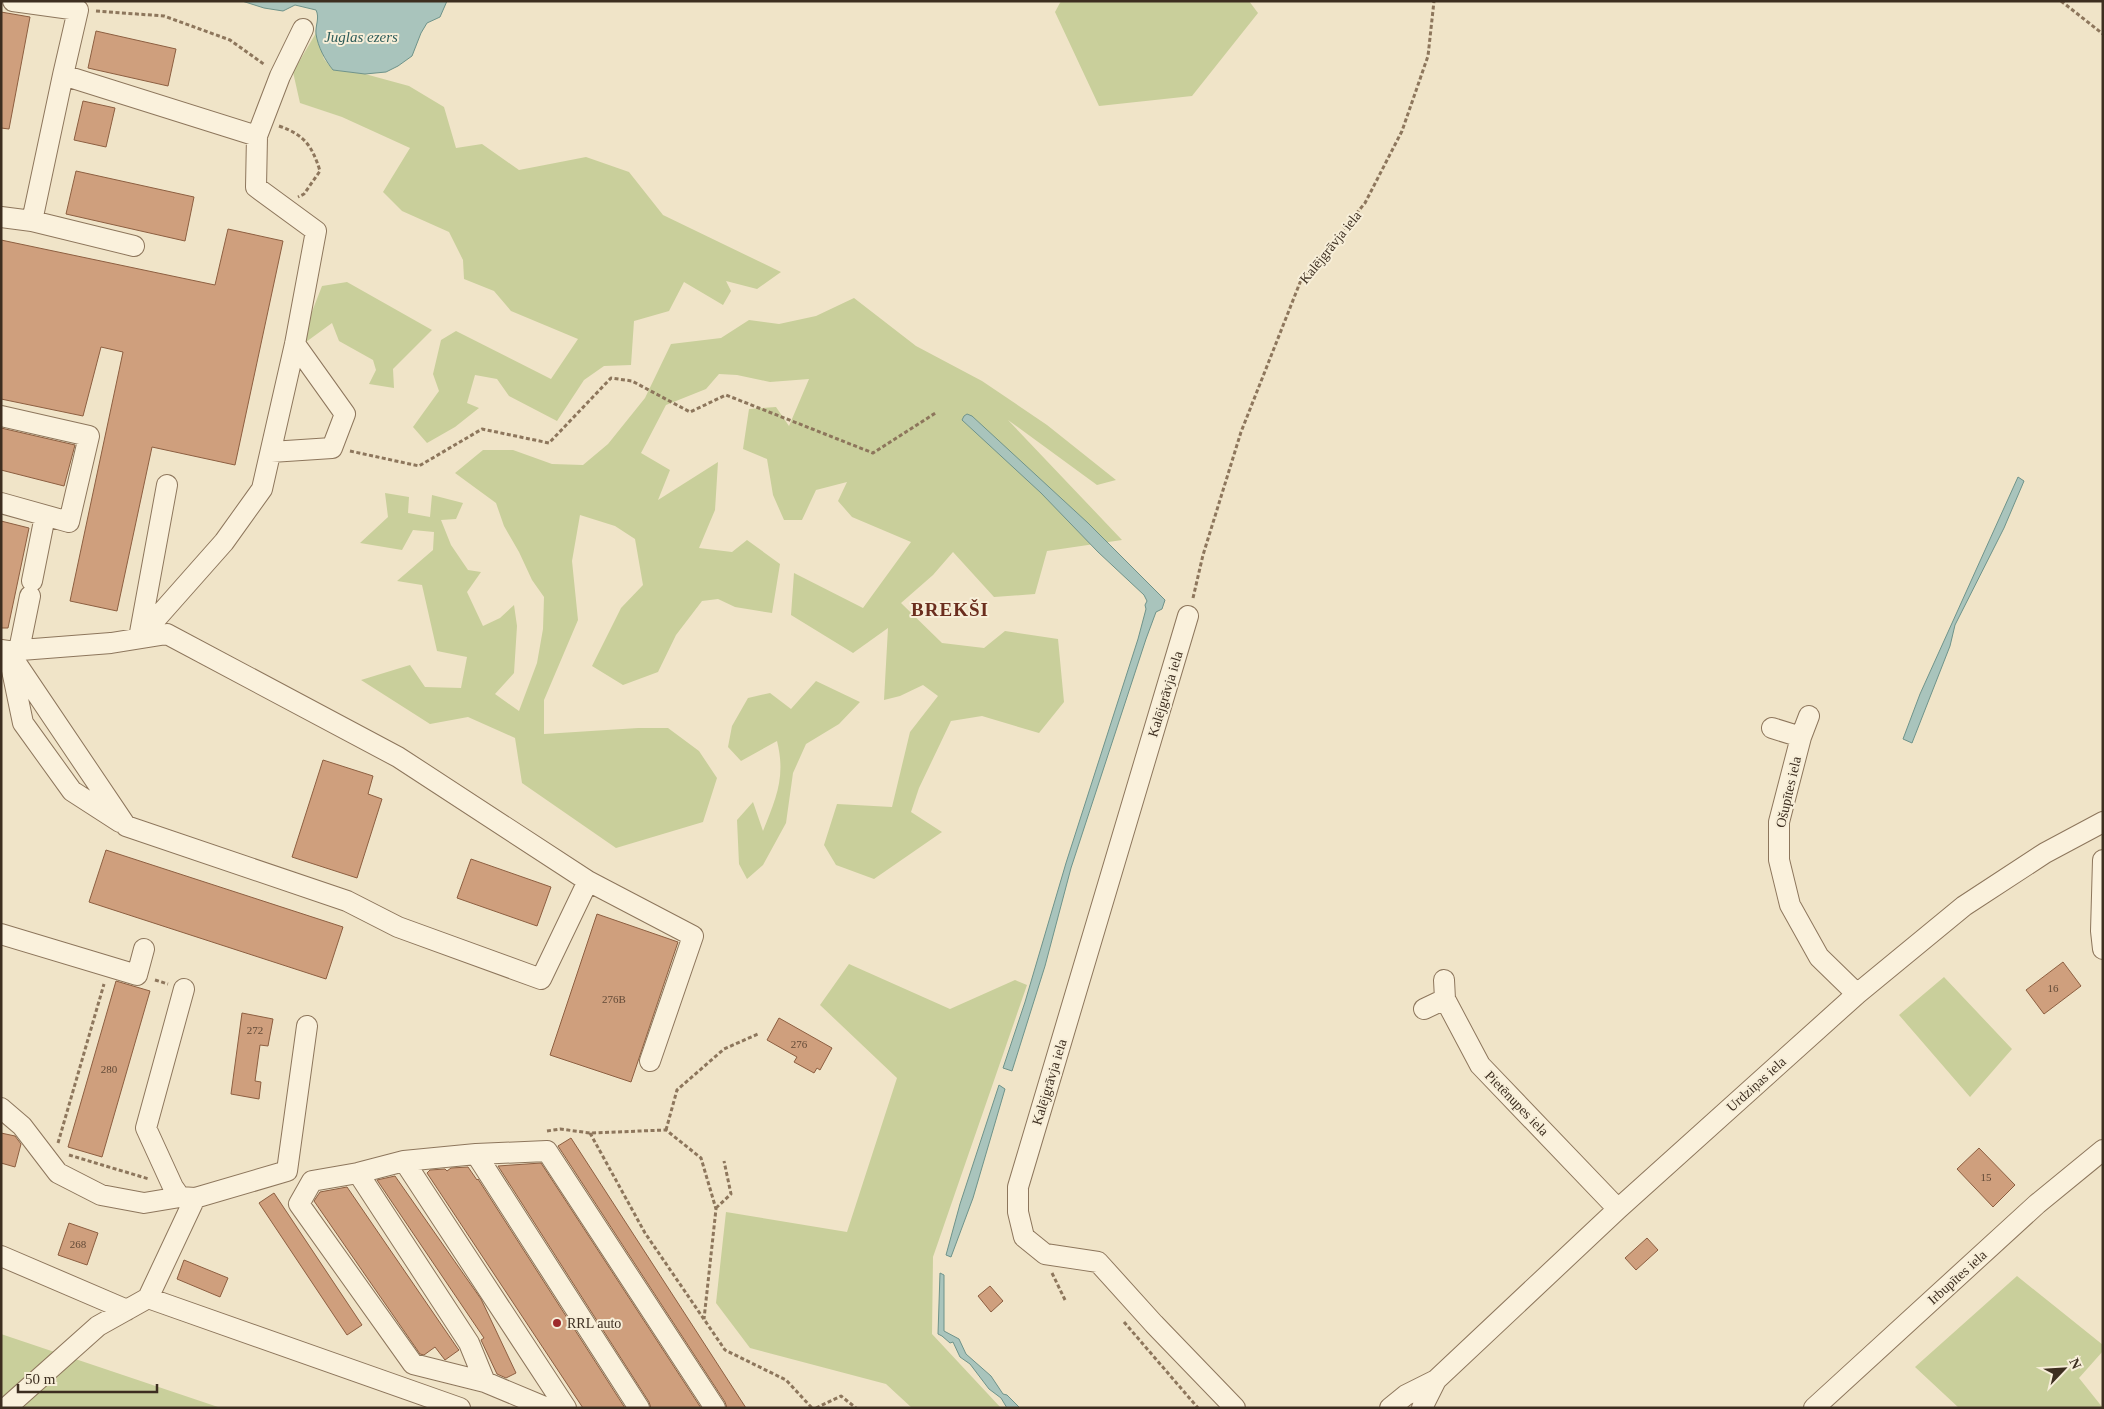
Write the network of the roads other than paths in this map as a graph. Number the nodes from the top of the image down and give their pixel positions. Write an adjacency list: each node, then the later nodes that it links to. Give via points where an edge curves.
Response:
1 (13, 1): 3 (street, via 78,10)
2 (302, 29): 4 (street)
3 (63, 75): 4 (street); 6 (street)
4 (260, 128): 8 (street, via 256,188 316,231)
5 (1, 217): 6 (street)
6 (32, 221): 7 (street)
7 (134, 246)
8 (294, 344): 10 (street); 10 (street, via 345,414 332,448)
9 (1, 416): 13 (street, via 88,436 69,522)
10 (271, 452): 15 (street, via 262,490 224,542)
11 (167, 485): 15 (street)
12 (1, 503): 13 (street)
13 (45, 516): 16 (street, via 31,588)
14 (1188, 616): 42 (street, Kalējgrāvja iela, via 1018,1187 1018,1212 1024,1238 1046,1254 1098,1262)
15 (139, 638): 16 (street); 23 (street, via 167,634 398,757)
16 (10, 650): 21 (street); 21 (street, via 23,724 72,791)
17 (1809, 716): 19 (street, Ošupītes iela)
18 (1772, 728): 19 (street)
19 (1801, 737): 28 (street, Ošupītes iela, via 1779,822 1779,860 1790,905 1819,957)
20 (2103, 822): 28 (street, Urdziņas iela, via 2045,853 1964,906)
21 (126, 826): 23 (street, via 347,901 398,927 541,979)
22 (2103, 860): 26 (street)
23 (588, 881): 31 (street, via 693,936)
24 (1, 934): 25 (street, via 137,975)
25 (144, 949)
26 (2103, 949)
27 (184, 989): 37 (street, via 146,1128)
28 (1857, 994): 38 (street, Urdziņas iela)
29 (1424, 1009): 38 (street, Pietēnupes iela, via 1444,990 1480,1065)
30 (307, 1026): 37 (street, via 287,1170)
31 (650, 1061)
32 (1, 1108): 37 (street, via 22,1126 58,1173 101,1195 144,1203)
33 (2103, 1150): 55 (street, Irbupītes iela, via 2037,1204)
34 (476, 1154): 35 (street); 49 (street); 50 (street, via 547,1152)
35 (404, 1161): 36 (street); 48 (street)
36 (358, 1173): 44 (street, via 469,1343); 44 (street, via 312,1181 299,1204 413,1364)
37 (183, 1194): 40 (street)
38 (1618, 1208): 43 (street, Urdziņas iela)
39 (1, 1256): 41 (street)
40 (148, 1298): 41 (street); 46 (street)
41 (127, 1310): 45 (street, via 98,1326)
42 (1169, 1340): 51 (street, Kalējgrāvja iela); 52 (street, Kalējgrāvja iela)
43 (1436, 1380): 53 (street, Urdziņas iela, via 1406,1395); 54 (street, Urdziņas iela)
44 (485, 1382): 47 (street)
45 (6, 1408)
46 (460, 1408)
47 (547, 1408)
48 (566, 1408)
49 (639, 1408)
50 (715, 1408)
51 (1215, 1408)
52 (1235, 1408)
53 (1390, 1408)
54 (1422, 1408)
55 (1814, 1408)

